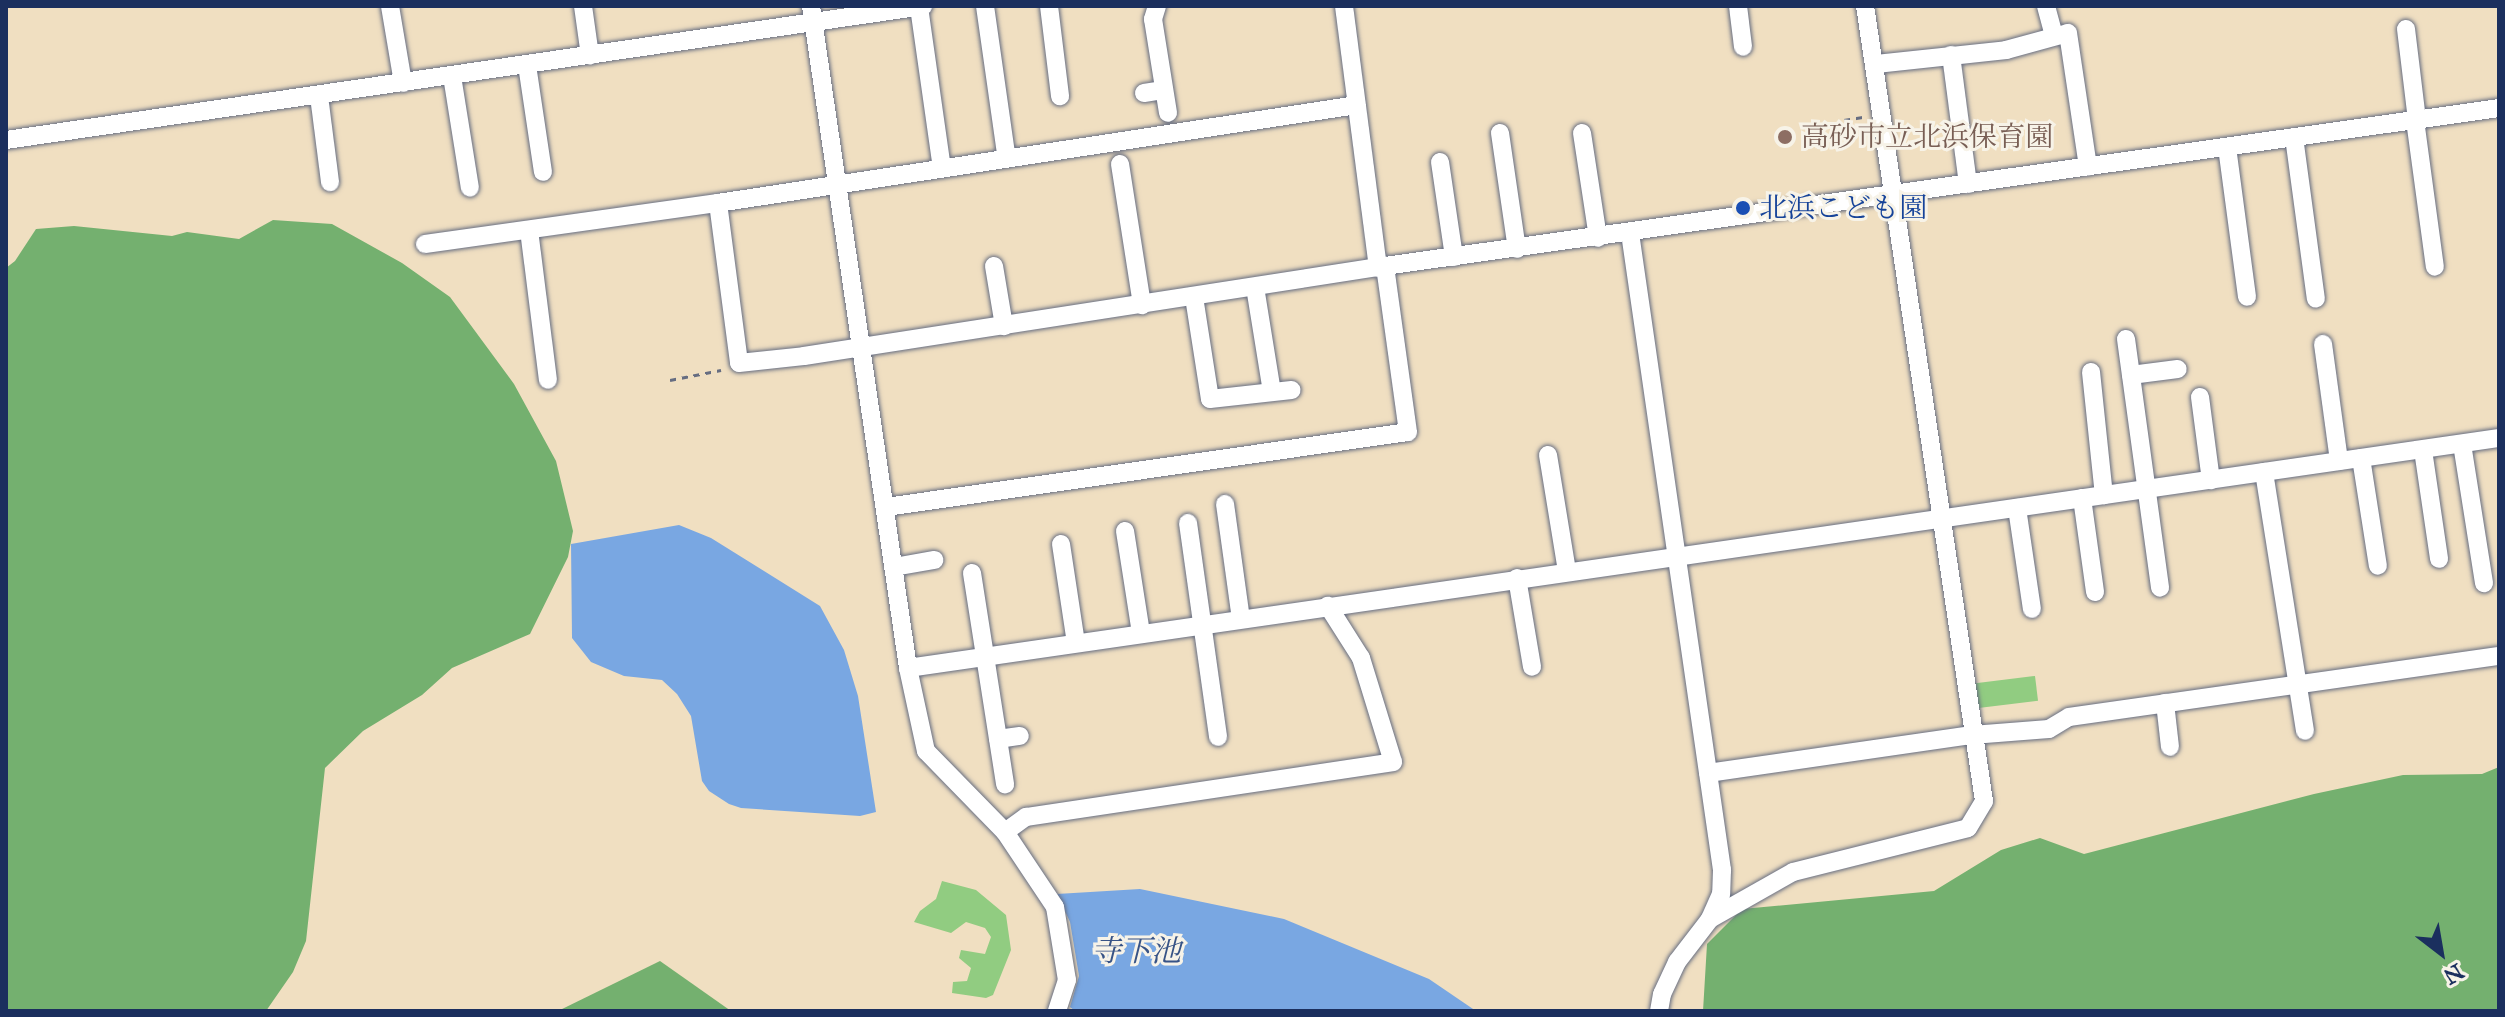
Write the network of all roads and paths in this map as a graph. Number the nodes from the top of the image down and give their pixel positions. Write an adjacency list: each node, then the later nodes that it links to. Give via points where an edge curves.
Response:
1 (390, 6): 20 (street)
2 (583, 6): 16 (street)
3 (921, 6): 11 (street); 35 (street)
4 (985, 6): 34 (street)
5 (1049, 6): 24 (street)
6 (1157, 6): 21 (street, via 1153,19)
7 (1344, 6): 25 (street)
8 (1738, 6): 14 (street)
9 (1865, 6): 17 (street)
10 (2046, 6): 13 (street)
11 (812, 14): 16 (street); 41 (street)
12 (2406, 29): 28 (street)
13 (2054, 36): 15 (street, via 2006,50); 37 (street, via 2068,33)
14 (1743, 47)
15 (1951, 55): 17 (street); 42 (street)
16 (590, 56): 18 (street)
17 (1876, 64): 44 (street)
18 (527, 65): 19 (street); 38 (street)
19 (452, 76): 20 (street); 43 (street)
20 (403, 83): 23 (street)
21 (1164, 90): 22 (street); 27 (street)
22 (1144, 93)
23 (319, 96): 32 (street); 40 (street)
24 (1060, 96)
25 (1357, 105): 41 (street); 53 (street)
26 (2499, 108): 28 (street)
27 (1168, 113)
28 (2416, 120): 31 (street); 54 (street)
29 (1500, 133): 50 (street)
30 (1582, 133): 48 (street)
31 (2294, 137): 33 (street); 58 (street)
32 (6, 140)
33 (2227, 147): 37 (street); 57 (street)
34 (1006, 153)
35 (941, 161)
36 (1120, 164): 59 (street)
37 (2088, 167): 42 (street)
38 (543, 172)
39 (1447, 173): 51 (street)
40 (330, 182)
41 (837, 183): 45 (street); 63 (street)
42 (1968, 184): 44 (street)
43 (470, 188)
44 (1894, 195): 47 (street); 87 (street)
45 (718, 203): 46 (street); 64 (street)
46 (529, 230): 49 (street); 68 (street)
47 (1630, 233): 48 (street); 91 (street)
48 (1598, 238): 50 (street)
49 (434, 249)
50 (1517, 249): 51 (street)
51 (1454, 257): 53 (street)
52 (994, 266): 60 (street)
53 (1382, 267): 55 (street); 85 (street, via 1408,432)
54 (2435, 267)
55 (1255, 287): 56 (street); 71 (street)
56 (1194, 297): 59 (street); 71 (street, via 1210,399)
57 (2247, 297)
58 (2316, 299)
59 (1142, 305): 60 (street)
60 (1004, 326): 63 (street)
61 (2126, 339): 67 (street)
62 (2323, 344): 78 (street)
63 (860, 347): 64 (street); 85 (street)
64 (739, 363): 69 (path)
65 (2178, 369): 67 (street)
66 (2091, 372): 82 (street)
67 (2131, 375): 81 (street)
68 (548, 380)
69 (670, 380)
70 (1292, 390): 71 (street)
71 (1272, 392)
72 (2200, 397): 80 (street)
73 (2499, 438): 74 (street)
74 (2462, 444): 75 (street); 99 (street)
75 (2423, 450): 77 (street); 92 (street)
76 (1547, 455): 96 (street)
77 (2361, 458): 78 (street); 94 (street)
78 (2339, 461): 79 (street)
79 (2264, 472): 80 (street); 112 (street)
80 (2211, 480): 81 (street)
81 (2146, 489): 82 (street); 100 (street)
82 (2104, 495): 83 (street)
83 (2082, 498): 86 (street); 101 (street)
84 (1225, 504): 104 (street)
85 (886, 507): 95 (street)
86 (2017, 508): 87 (street); 103 (street)
87 (1941, 519): 91 (street); 115 (street)
88 (1188, 523): 105 (street)
89 (1125, 531): 106 (street)
90 (1061, 544): 107 (street)
91 (1674, 555): 96 (street); 120 (street)
92 (2439, 559)
93 (934, 560): 95 (street)
94 (2378, 566)
95 (894, 567): 111 (street)
96 (1567, 571): 98 (street)
97 (972, 573): 108 (street)
98 (1517, 578): 102 (street); 110 (street)
99 (2484, 583)
100 (2160, 588)
101 (2095, 592)
102 (1328, 606): 104 (street); 122 (street, via 1361,658 1393,762 1026,817)
103 (2032, 609)
104 (1241, 619): 105 (street)
105 (1202, 624): 106 (street); 117 (street)
106 (1141, 633): 107 (street)
107 (1076, 643): 108 (street)
108 (986, 656): 111 (street); 118 (street)
109 (2499, 656): 112 (street)
110 (1532, 667)
111 (908, 668): 122 (street, via 926,751)
112 (2297, 683): 113 (street); 114 (street)
113 (2165, 703): 115 (street, via 2069,717 2049,729); 119 (street)
114 (2305, 731)
115 (1972, 735): 120 (street); 123 (street, via 1984,801 1968,828 1793,872)
116 (1020, 736): 118 (street)
117 (1218, 737)
118 (998, 739): 121 (street)
119 (2170, 747)
120 (1708, 773): 123 (street, via 1722,870 1721,894)
121 (1005, 784)
122 (1005, 832): 124 (street, via 1055,907 1067,980)
123 (1710, 919): 125 (street, via 1677,962)
124 (1057, 1011)
125 (1659, 1011)

